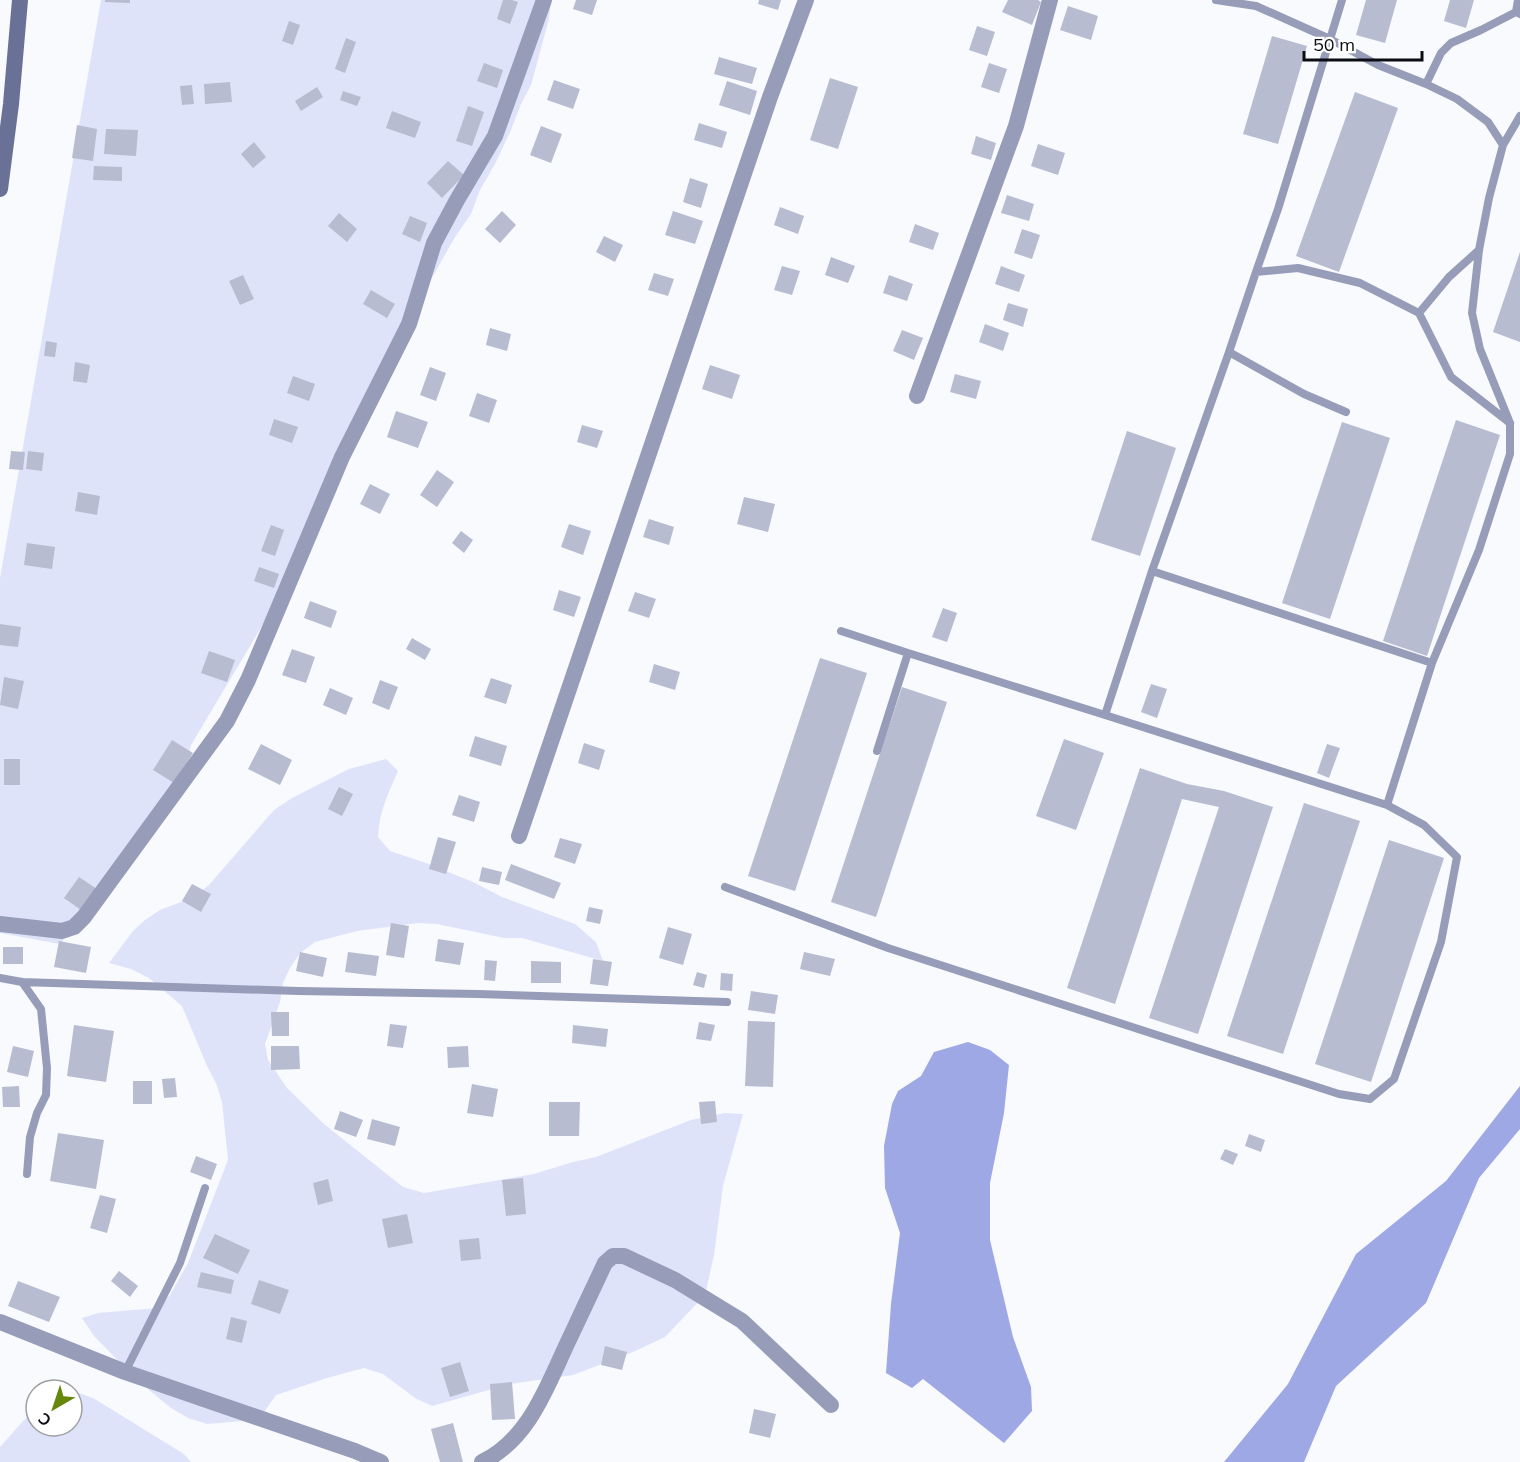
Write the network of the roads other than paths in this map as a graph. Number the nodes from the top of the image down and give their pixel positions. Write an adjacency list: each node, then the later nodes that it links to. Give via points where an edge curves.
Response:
1 (20, 0): 14 (main road)
2 (544, 0): 31 (street, via 495,136 434,243 409,324 342,457 227,721 74,927 62,931)
3 (806, 0): 29 (street)
4 (1050, 0): 19 (street, via 1016,126)
5 (1216, 0): 8 (lane)
6 (1342, 0): 10 (lane)
7 (1518, 0): 9 (lane)
8 (1257, 3): 10 (lane)
9 (1518, 13): 11 (lane, via 1451,43 1441,53)
10 (1330, 39): 11 (lane, via 1378,65); 16 (lane)
11 (1426, 84): 13 (lane, via 1457,99 1488,122)
12 (1520, 116): 13 (lane)
13 (1503, 145): 15 (lane)
14 (0, 189)
15 (1479, 250): 17 (lane, via 1449,277); 21 (lane, via 1472,313 1480,349)
16 (1256, 272): 17 (lane, via 1298,268 1360,283); 18 (lane)
17 (1419, 313): 21 (lane, via 1451,377)
18 (1229, 352): 20 (lane, via 1304,394); 22 (lane)
19 (917, 396)
20 (1346, 412)
21 (1510, 423): 25 (lane, via 1509,454 1479,550)
22 (1152, 571): 25 (lane); 26 (lane)
23 (841, 631): 24 (lane)
24 (908, 653): 26 (lane); 27 (lane)
25 (1432, 663): 28 (lane)
26 (1105, 715): 28 (lane)
27 (877, 751)
28 (1387, 805): 30 (lane, via 1424,825 1457,857 1441,942 1394,1079 1370,1099 1339,1094 899,951)
29 (519, 836)
30 (725, 887)
31 (0, 924)
32 (0, 978): 33 (lane)
33 (22, 982): 34 (lane); 35 (lane, via 41,1008 47,1068 46,1095 30,1137)
34 (726, 1002)
35 (27, 1174)
36 (205, 1188): 38 (lane, via 180,1263)
37 (0, 1323): 38 (street)
38 (125, 1372): 40 (street)
39 (831, 1405): 41 (street, via 742,1321 675,1280 624,1256 613,1256 605,1263 538,1406 518,1434)
40 (381, 1462)
41 (482, 1462)

